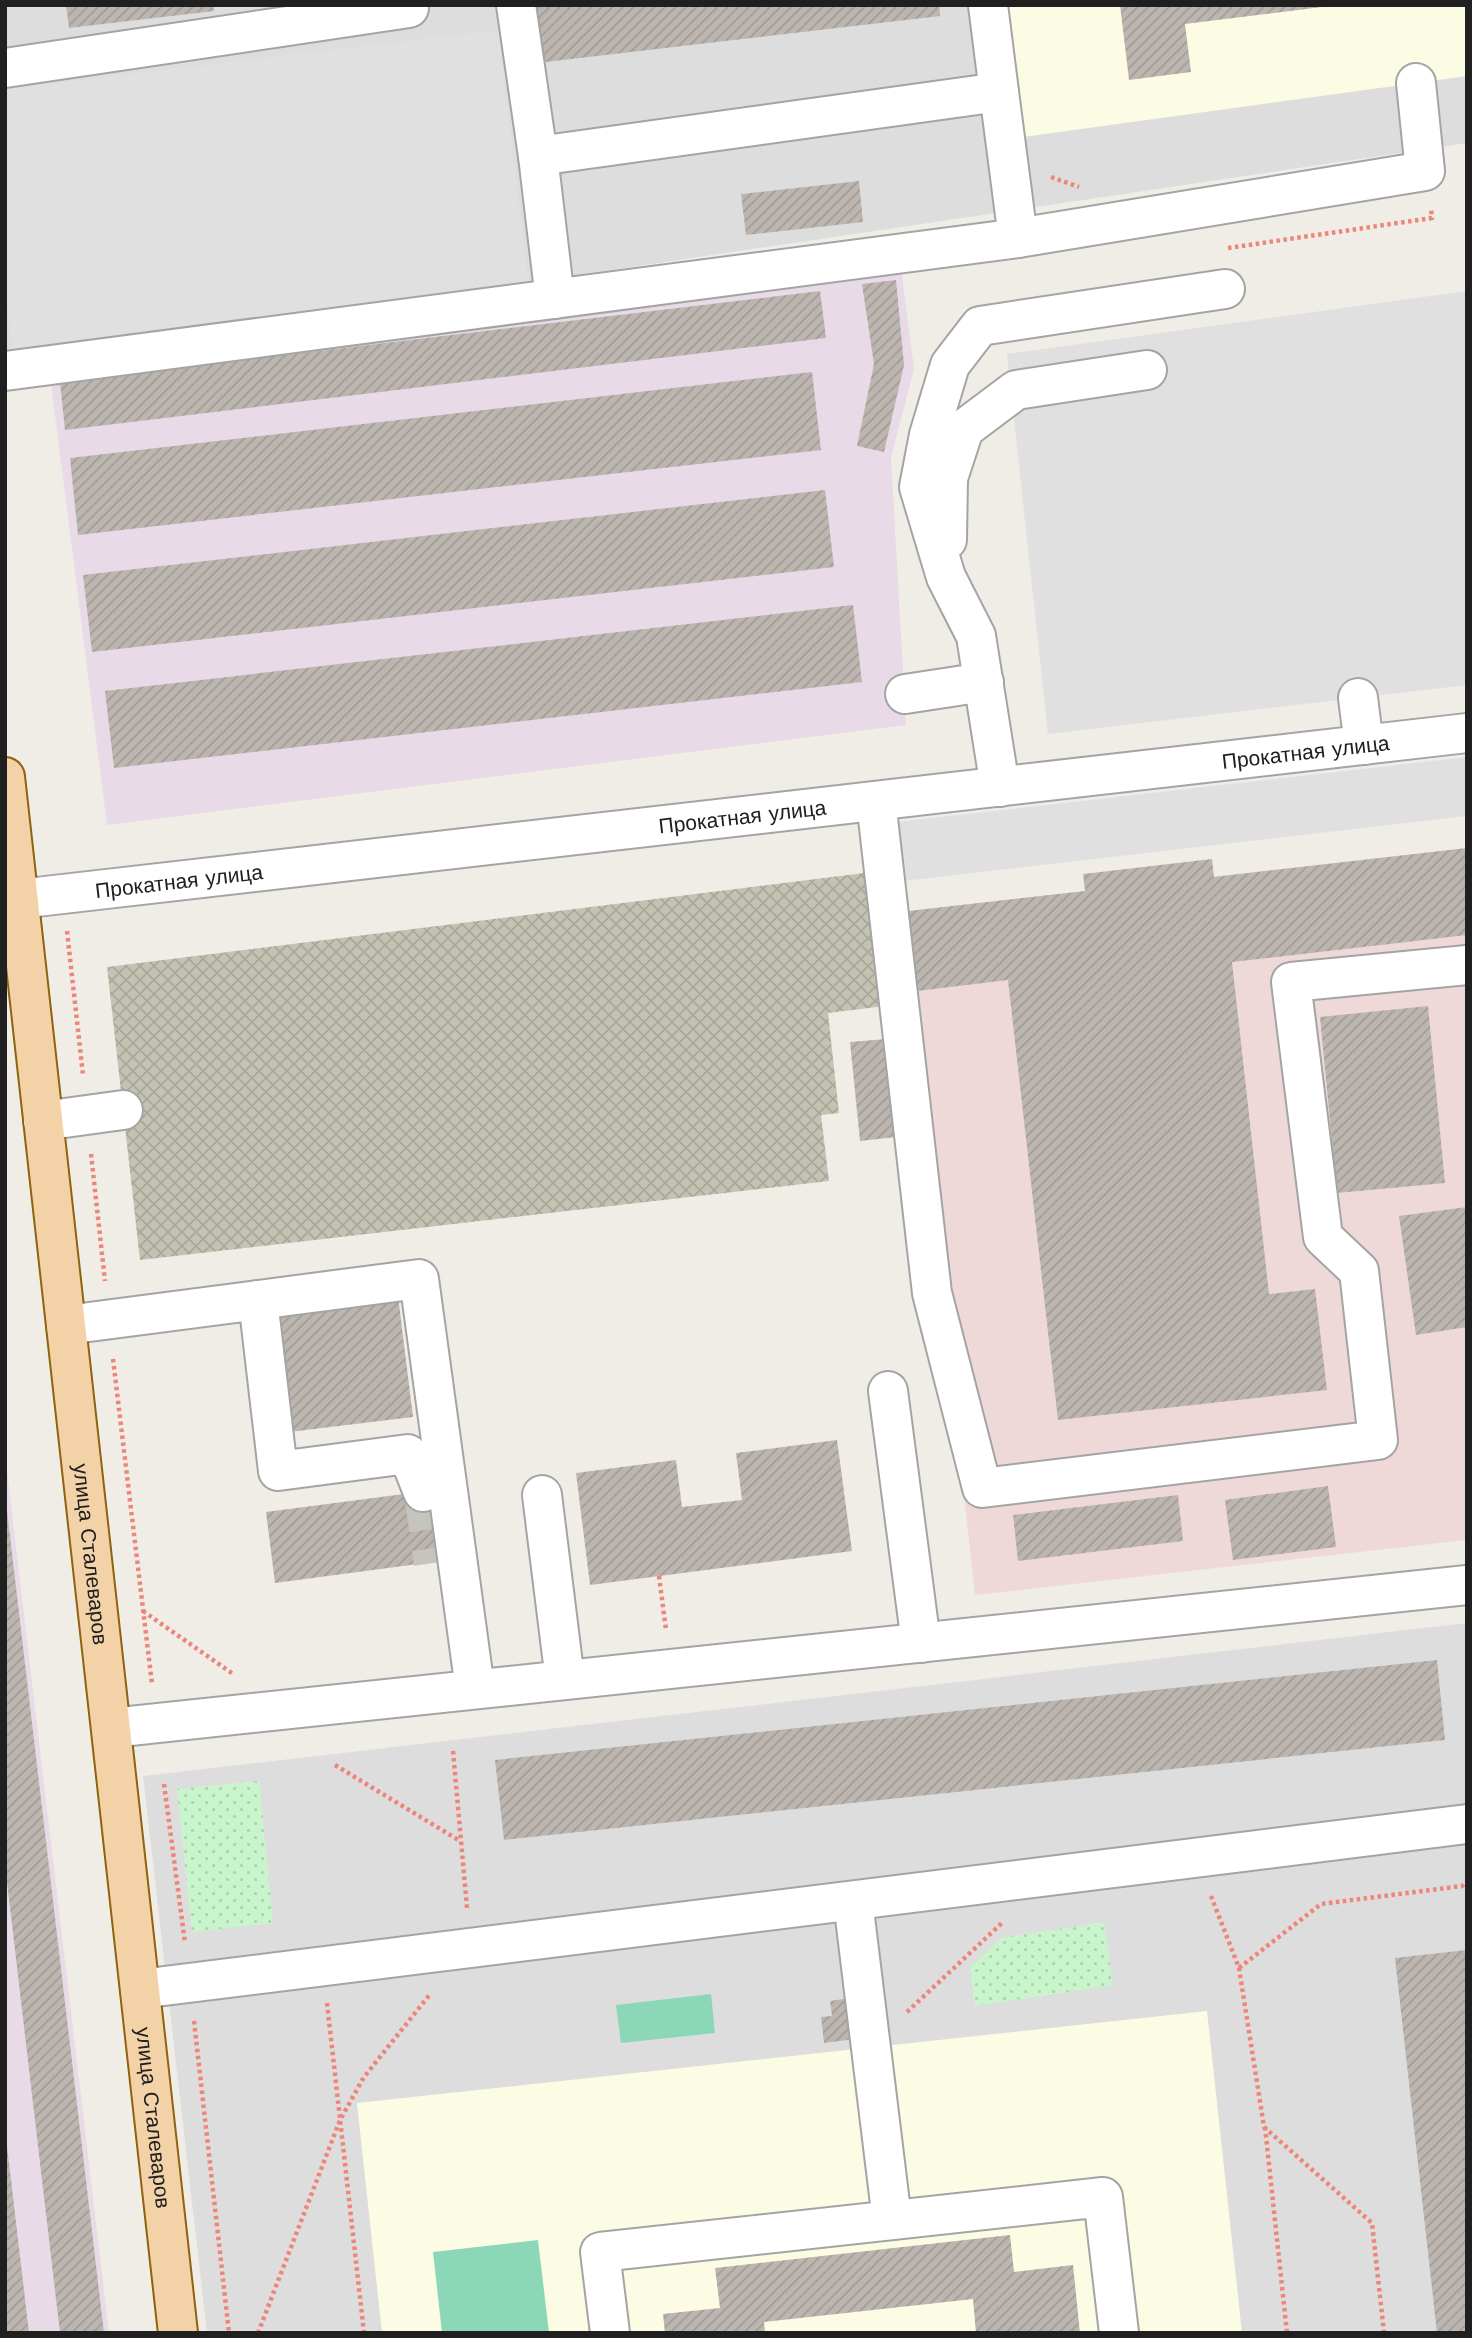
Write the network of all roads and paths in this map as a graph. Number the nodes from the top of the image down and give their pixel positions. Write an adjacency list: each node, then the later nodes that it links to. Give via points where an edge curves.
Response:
1 (516, 5): 7 (street)
2 (988, 5): 6 (street)
3 (409, 8): 4 (street, via 139,61)
4 (5, 68)
5 (1416, 83): 8 (street, via 1425,171)
6 (999, 92): 7 (street); 8 (street)
7 (538, 156): 10 (street)
8 (1018, 238): 10 (street, via 839,270)
9 (1225, 289): 14 (street, via 980,326 950,365 929,435 906,489)
10 (555, 299): 12 (street)
11 (1147, 370): 14 (street, via 1016,390 964,429 948,478)
12 (6, 371): 13 (street)
13 (50, 375)
14 (946, 577): 15 (street, via 976,636)
15 (984, 682): 16 (street); 21 (street)
16 (905, 694)
17 (1358, 698): 19 (street)
18 (1467, 733): 19 (street, Прокатная улица)
19 (1364, 745): 21 (street, Прокатная улица)
20 (5, 777): 23 (main road, улица Сталеваров)
21 (1000, 787): 22 (street, Прокатная улица)
22 (876, 801): 23 (street, Прокатная улица); 24 (street, via 932,1293 982,1488 1378,1440 1359,1271 1323,1237 1291,982)
23 (19, 899): 26 (main road, улица Сталеваров)
24 (1467, 965)
25 (123, 1110): 26 (street)
26 (43, 1121): 28 (main road, улица Сталеваров)
27 (258, 1300): 28 (street); 30 (street, via 278,1471 408,1454); 39 (street, via 419,1279 446,1575)
28 (66, 1325): 40 (main road, улица Сталеваров)
29 (888, 1391): 36 (street)
30 (424, 1492)
31 (542, 1495): 37 (street)
32 (659, 1576): 35 (path)
33 (1467, 1585): 36 (street)
34 (143, 1611): 38 (path)
35 (666, 1631)
36 (921, 1643): 37 (street)
37 (565, 1680): 39 (street)
38 (243, 1681)
39 (475, 1689): 40 (street)
40 (111, 1727): 52 (main road, улица Сталеваров)
41 (335, 1765): 44 (path)
42 (164, 1784): 51 (path)
43 (1467, 1824): 45 (street)
44 (461, 1841)
45 (1196, 1858): 46 (street); 50 (path)
46 (1052, 1875): 48 (street); 53 (path)
47 (1467, 1881): 50 (path, via 1462,1886 1321,1904)
48 (853, 1901): 49 (street); 53 (street)
49 (323, 1967): 51 (street); 54 (path)
50 (1239, 1968): 55 (path)
51 (190, 1983): 52 (street); 58 (path)
52 (140, 1989): 57 (main road, улица Сталеваров)
53 (870, 2046): 56 (street)
54 (340, 2120): 59 (path); 60 (path)
55 (1265, 2127): 63 (path); 64 (path, via 1372,2223)
56 (892, 2220): 61 (street, via 600,2252); 62 (street, via 1103,2197)
57 (178, 2333)
58 (229, 2333)
59 (258, 2333)
60 (364, 2333)
61 (610, 2333)
62 (1119, 2333)
63 (1287, 2333)
64 (1384, 2333)

